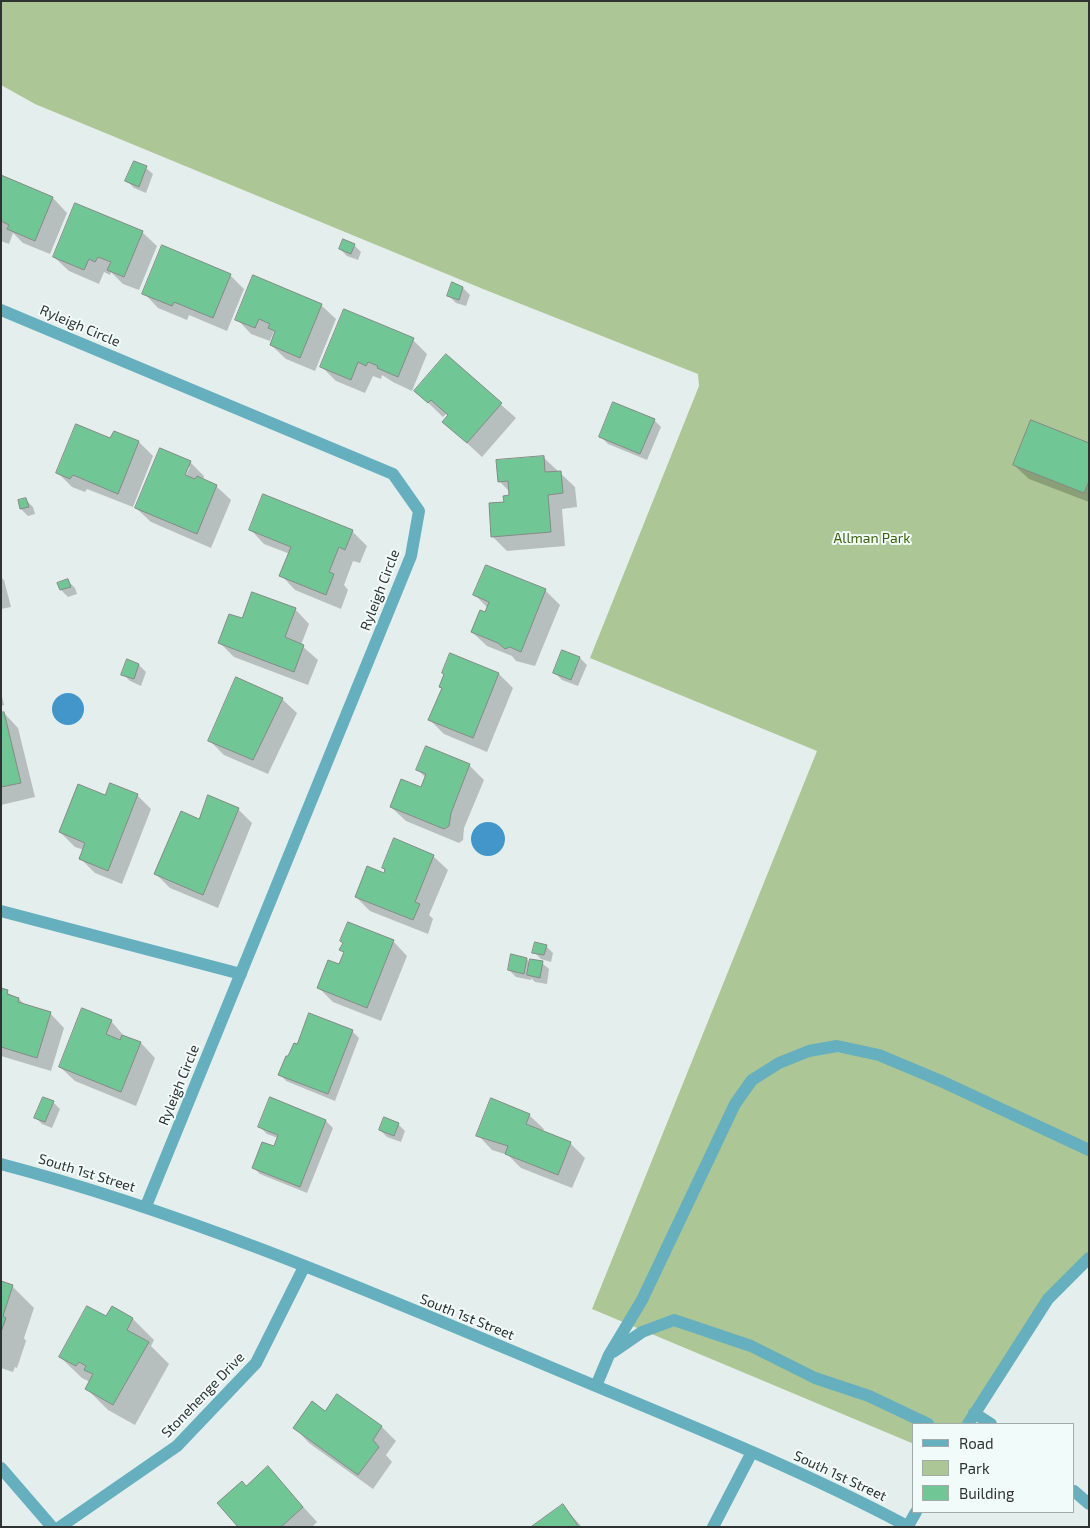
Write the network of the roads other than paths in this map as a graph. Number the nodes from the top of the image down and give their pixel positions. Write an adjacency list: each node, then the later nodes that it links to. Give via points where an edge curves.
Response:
1 (1, 310): 3 (street, Ryleigh Circle, via 393,474 419,511 411,556)
2 (1, 910): 3 (street)
3 (241, 974): 6 (street, Ryleigh Circle)
4 (1089, 1150): 9 (street, via 879,1055 837,1046 809,1051 779,1063 752,1080 735,1104 642,1300)
5 (1, 1164): 6 (street, South 1st Street)
6 (146, 1206): 8 (street, South 1st Street)
7 (1089, 1258): 11 (street, via 1048,1299)
8 (304, 1267): 10 (street, South 1st Street); 21 (street, Stonehenge Drive, via 256,1363 177,1446)
9 (609, 1355): 10 (street); 12 (street, via 642,1332 674,1320 751,1346 815,1378 869,1396)
10 (596, 1386): 14 (street, South 1st Street)
11 (971, 1419): 13 (street)
12 (926, 1423)
13 (987, 1423)
14 (752, 1452): 19 (street, South 1st Street); 22 (street)
15 (1, 1468): 20 (street)
16 (1075, 1492): 17 (street)
17 (1089, 1504)
18 (915, 1513): 19 (street)
19 (908, 1526)
20 (52, 1527)
21 (60, 1527)
22 (713, 1527)

